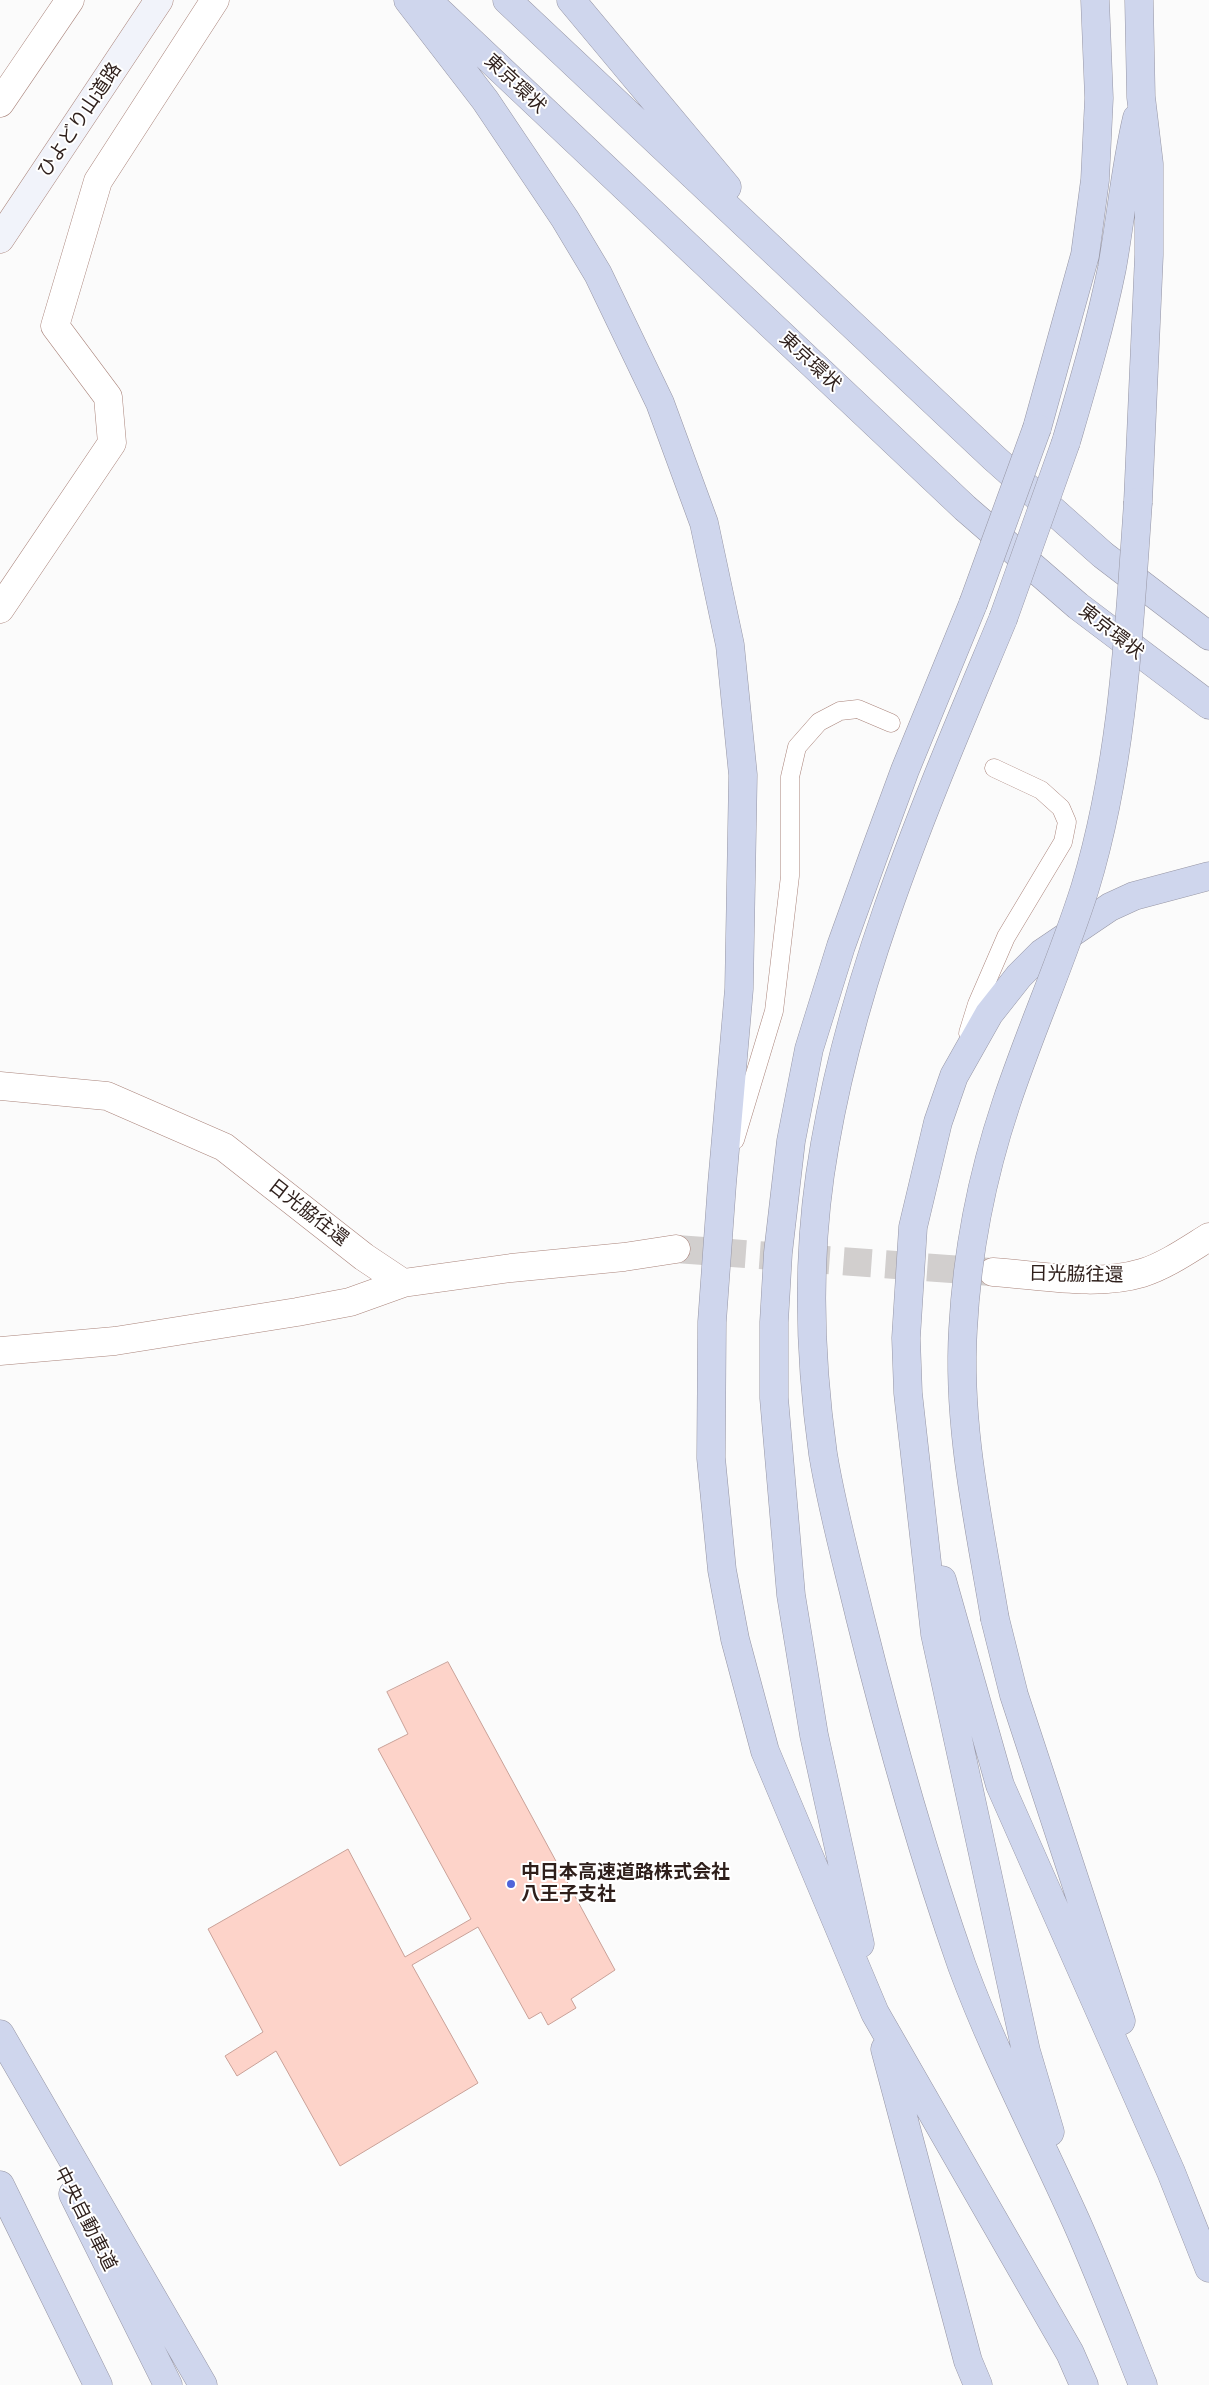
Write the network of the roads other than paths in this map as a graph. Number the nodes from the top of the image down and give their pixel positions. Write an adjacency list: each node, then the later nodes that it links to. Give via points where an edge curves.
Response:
1 (70, 0): 11 (street)
2 (159, 0): 12 (street, ひよどり山道路)
3 (215, 0): 14 (street, via 98,181 55,326 108,397 112,443)
4 (408, 0): 22 (highway, via 496,116 598,274 660,403 704,523 730,645 743,775 739,988)
5 (426, 0): 16 (highway, 東京環状, via 965,508 1078,606)
6 (507, 0): 13 (highway)
7 (571, 0): 13 (highway)
8 (1094, 0): 29 (highway, bridge, via 1099,98 1095,180 1085,255 1037,428 841,946 810,1049 791,1141 778,1253 774,1398 791,1596 814,1735)
9 (1139, 0): 10 (highway)
10 (1141, 97): 32 (highway, bridge, via 1149,164 1149,255 1138,502 1119,724 1107,798 1085,886 1058,968 1006,1103 992,1154 971,1252 963,1330 964,1428 995,1619 1014,1695); 34 (highway, bridge, via 1126,165 1112,268 1091,358 1066,442 1003,619 890,897 848,1041 820,1174 813,1244 812,1327 828,1480 898,1762 963,1968 1002,2061)
11 (0, 103)
12 (0, 239)
13 (801, 277): 15 (highway, via 1088,542)
14 (0, 609)
15 (1209, 636)
16 (1209, 705)
17 (891, 723): 22 (lane, via 858,710 840,711 819,722 797,747 790,777 790,876 774,1011)
18 (994, 768): 20 (lane, via 1042,790 1061,808 1067,822 1063,842 1006,936 977,1004)
19 (1209, 876): 20 (highway, via 1126,899 1042,953 989,1014)
20 (954, 1076): 28 (highway, via 938,1122 913,1227 906,1338 908,1393)
21 (0, 1086): 26 (street, 日光脇往還, via 107,1096 224,1147 364,1257)
22 (722, 1184): 29 (highway, via 712,1322 711,1458 722,1570 765,1751)
23 (1209, 1237): 25 (street, 日光脇往還, via 1144,1273 1124,1277 1088,1279)
24 (676, 1248): 26 (street)
25 (993, 1272)
26 (403, 1283): 27 (street, via 350,1302 297,1312 115,1340)
27 (0, 1351)
28 (921, 1504): 32 (highway, via 1000,1784); 34 (highway, via 935,1634 974,1818 1026,2051)
29 (875, 2013): 39 (highway, via 968,2361); 40 (highway, via 1070,2353)
30 (0, 2034): 38 (highway)
31 (0, 2053): 37 (highway, 中央自動車道)
32 (1171, 2172): 35 (highway)
33 (0, 2186): 36 (highway)
34 (1078, 2224): 41 (highway)
35 (1209, 2268)
36 (98, 2385)
37 (168, 2385)
38 (202, 2385)
39 (978, 2385)
40 (1084, 2385)
41 (1143, 2385)

